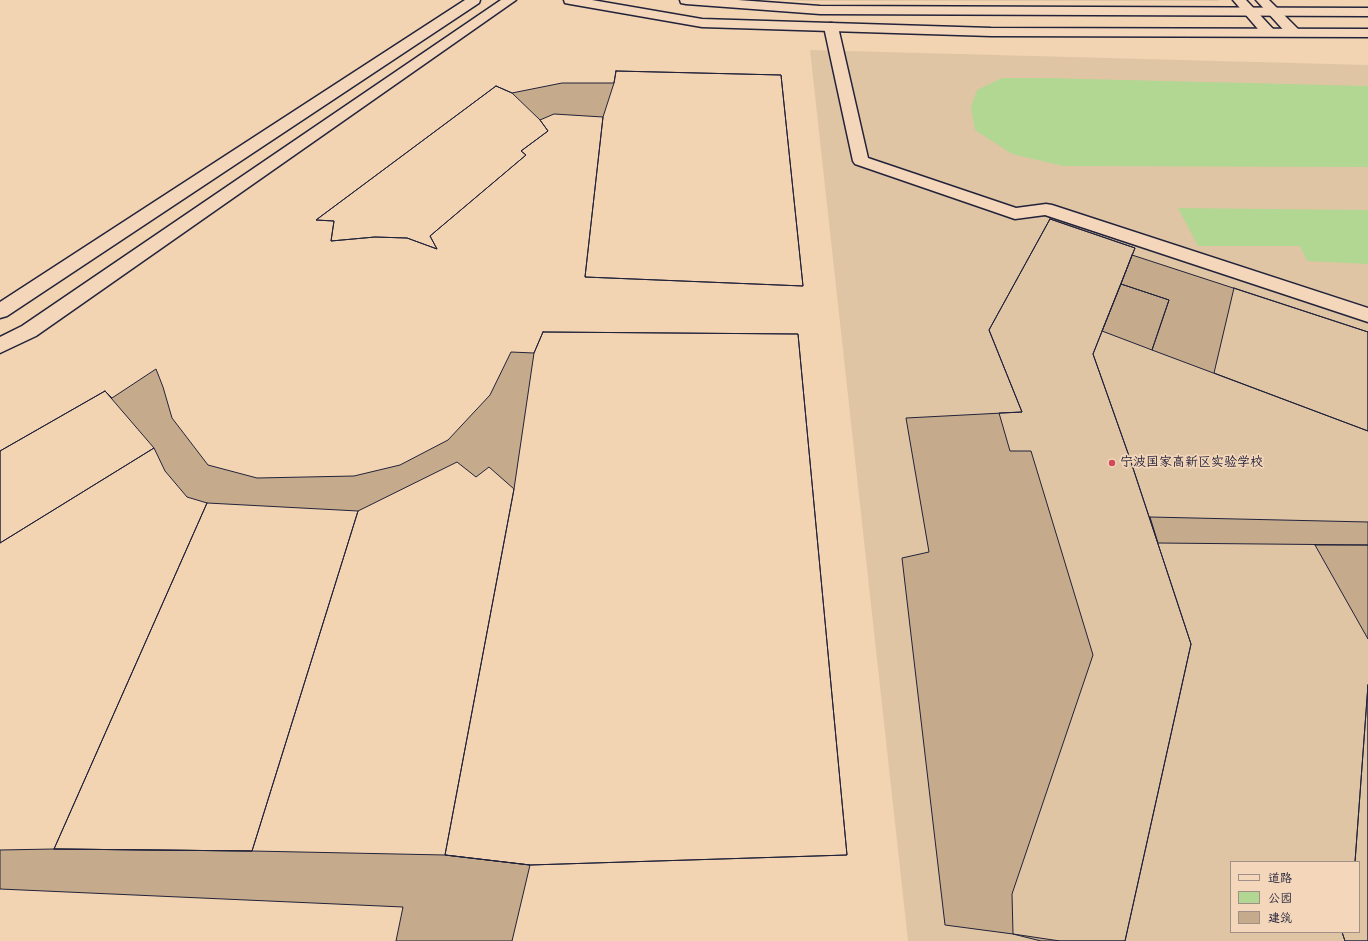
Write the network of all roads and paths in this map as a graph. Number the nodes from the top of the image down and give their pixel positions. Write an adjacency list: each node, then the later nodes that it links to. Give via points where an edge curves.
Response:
1 (474, 0): 14 (main road)
2 (510, 0): 16 (main road, via 29,331)
3 (570, 0): 10 (main road, via 702,23)
4 (686, 0): 7 (main road, via 820,10)
5 (1239, 0): 7 (main road)
6 (1262, 0): 8 (main road)
7 (1250, 12): 8 (main road); 11 (main road)
8 (1274, 12): 9 (main road); 12 (main road)
9 (1368, 12)
10 (831, 27): 11 (main road, via 991,32); 15 (main road, via 861,161 1015,214 1046,209)
11 (1269, 33): 12 (main road)
12 (1294, 33): 13 (main road)
13 (1368, 33)
14 (0, 311)
15 (1368, 315)
16 (0, 346)

